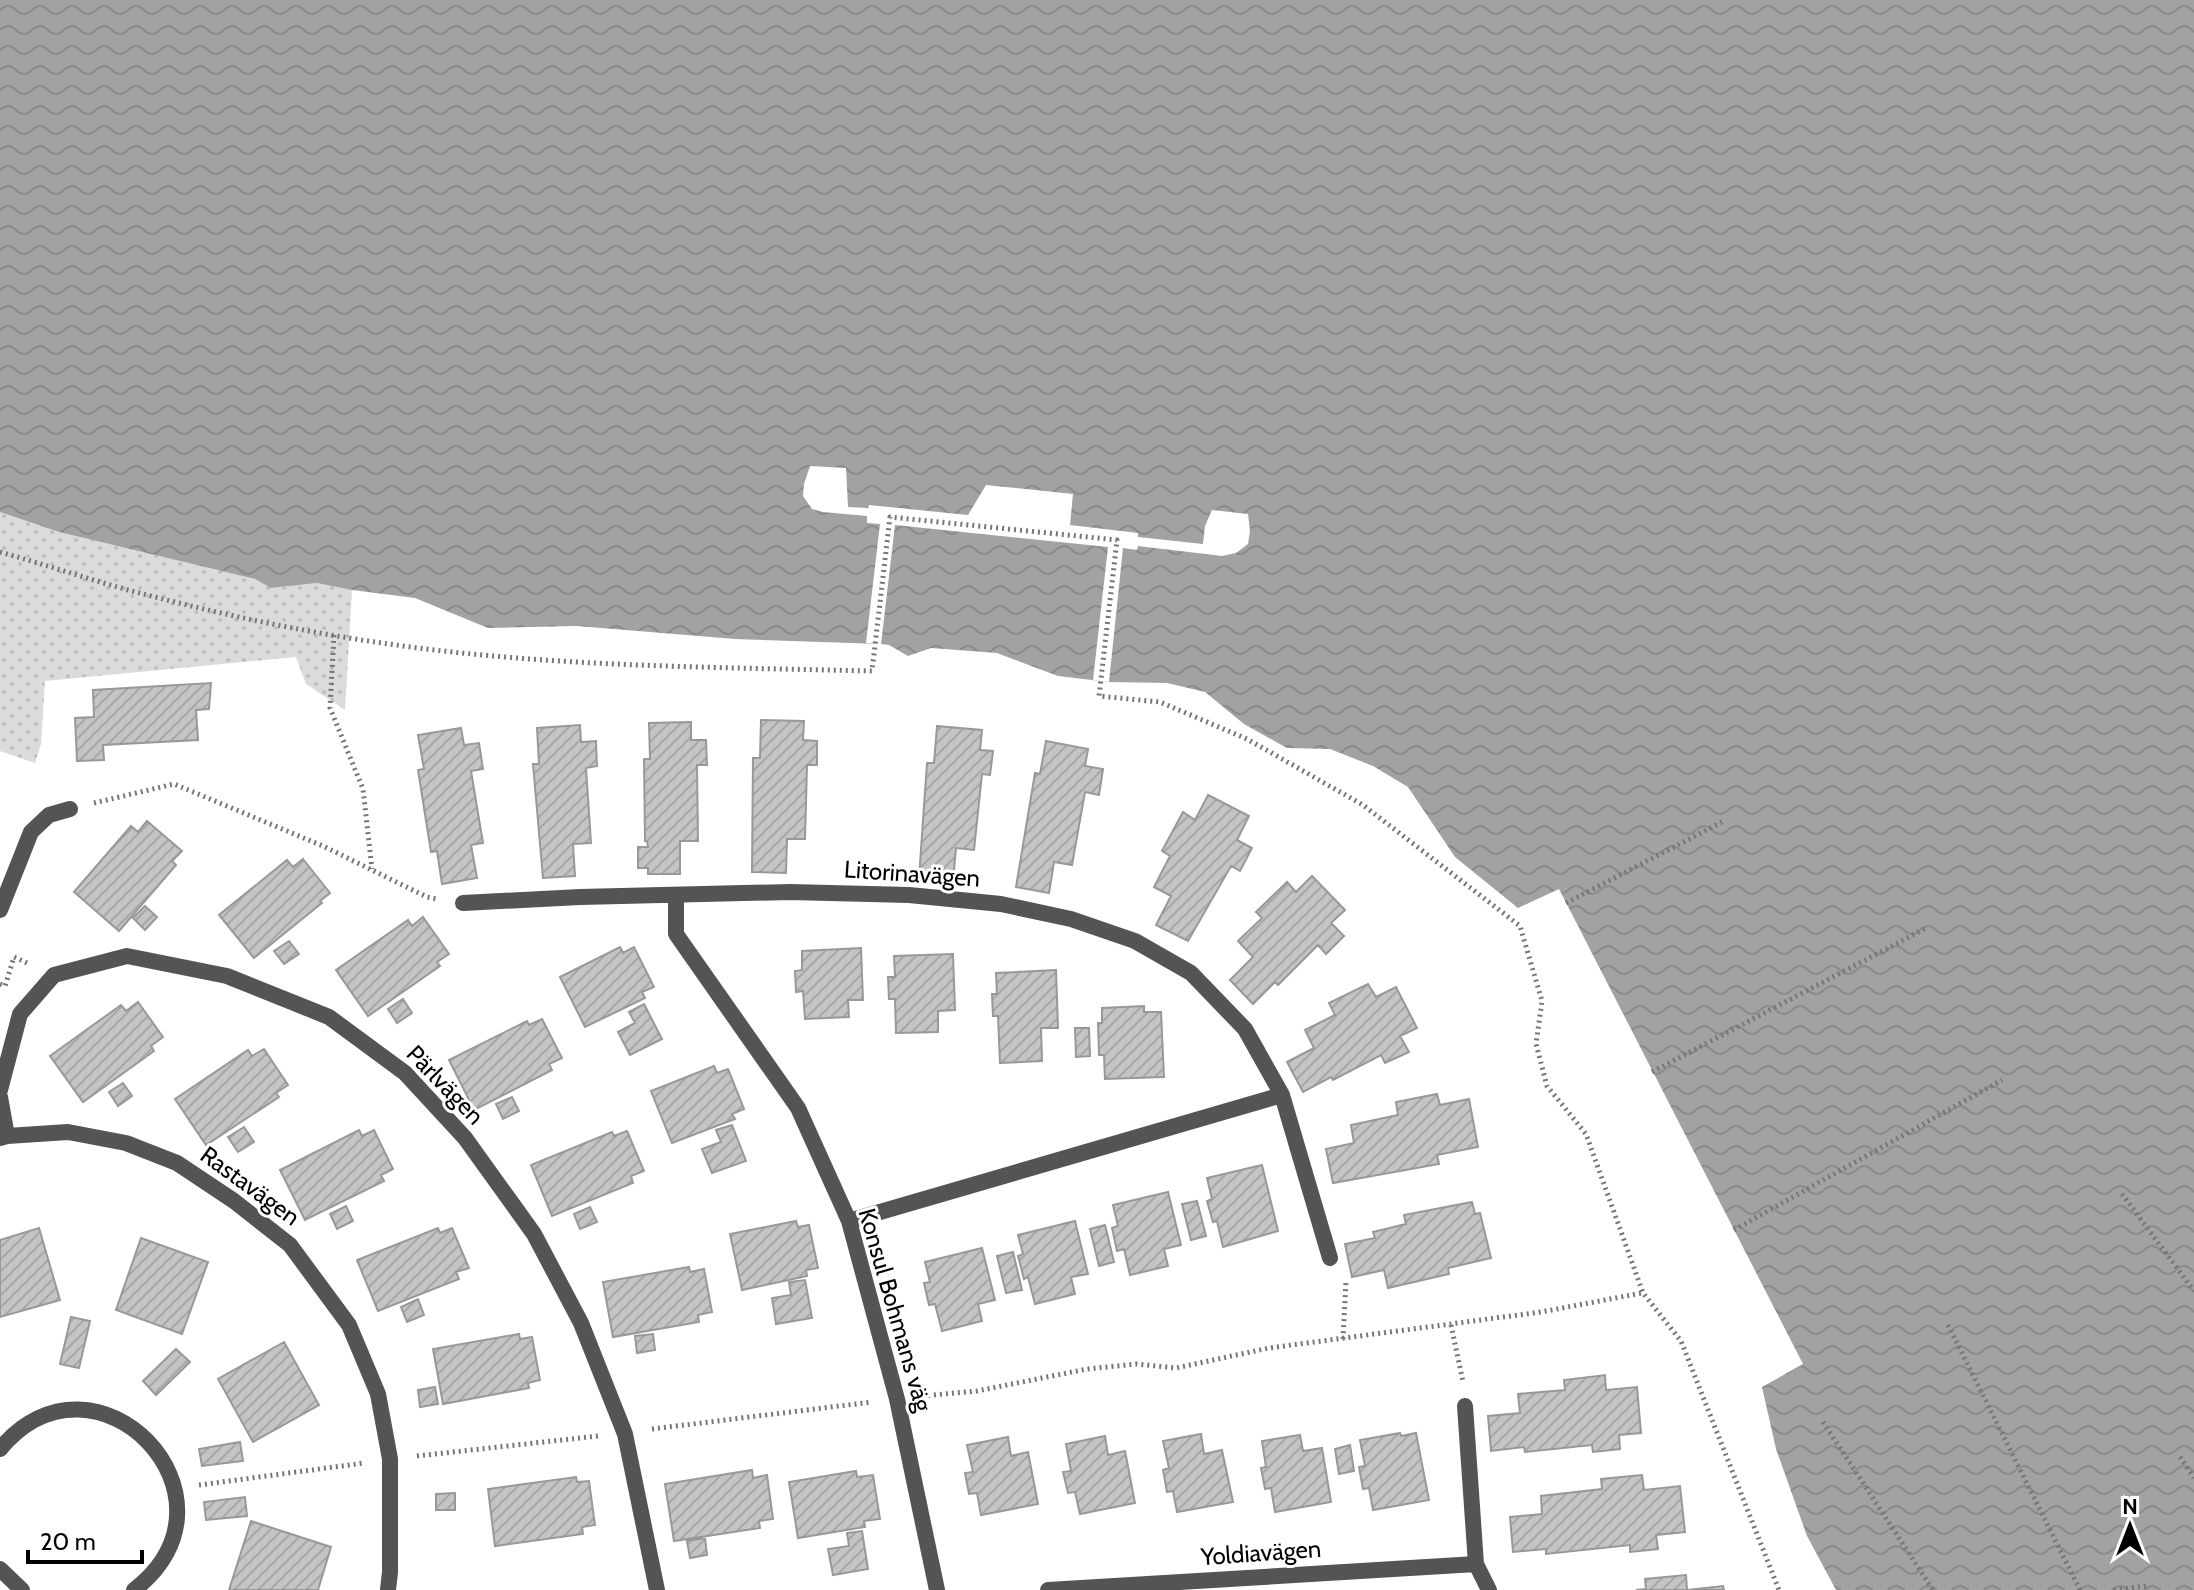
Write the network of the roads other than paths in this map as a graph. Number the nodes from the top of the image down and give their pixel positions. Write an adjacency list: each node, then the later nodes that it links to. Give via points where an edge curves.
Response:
1 (70, 809): 4 (street, via 49,815 31,832)
2 (676, 895): 3 (street, Litorinavägen); 6 (street, Litorinavägen, via 909,895 1001,904 1071,919 1135,941 1191,973 1245,1029); 9 (street, Konsul Bohmans väg, via 676,934 798,1108)
3 (463, 903)
4 (0, 910)
5 (0, 1090): 18 (street, Pärlvägen, via 20,1014 54,975 127,956 227,976 329,1017 405,1073 465,1138 534,1234 581,1323 625,1434)
6 (1282, 1095): 9 (street); 10 (street, Litorinavägen)
7 (0, 1097): 8 (street)
8 (4, 1137): 17 (street, Rastavägen, via 68,1132 126,1143 177,1163 290,1245 349,1325 378,1394 390,1459)
9 (849, 1221): 19 (street, Konsul Bohmans väg, via 897,1399)
10 (1330, 1258)
11 (1465, 1406): 13 (street)
12 (0, 1449): 16 (street, via 20,1429 62,1411 98,1412 147,1438 163,1458 177,1511 172,1539 154,1572)
13 (1476, 1564): 20 (street, Yoldiavägen); 21 (street)
14 (0, 1569): 15 (street)
15 (22, 1590)
16 (134, 1590)
17 (388, 1590)
18 (657, 1590)
19 (937, 1590)
20 (1048, 1590)
21 (1489, 1590)

